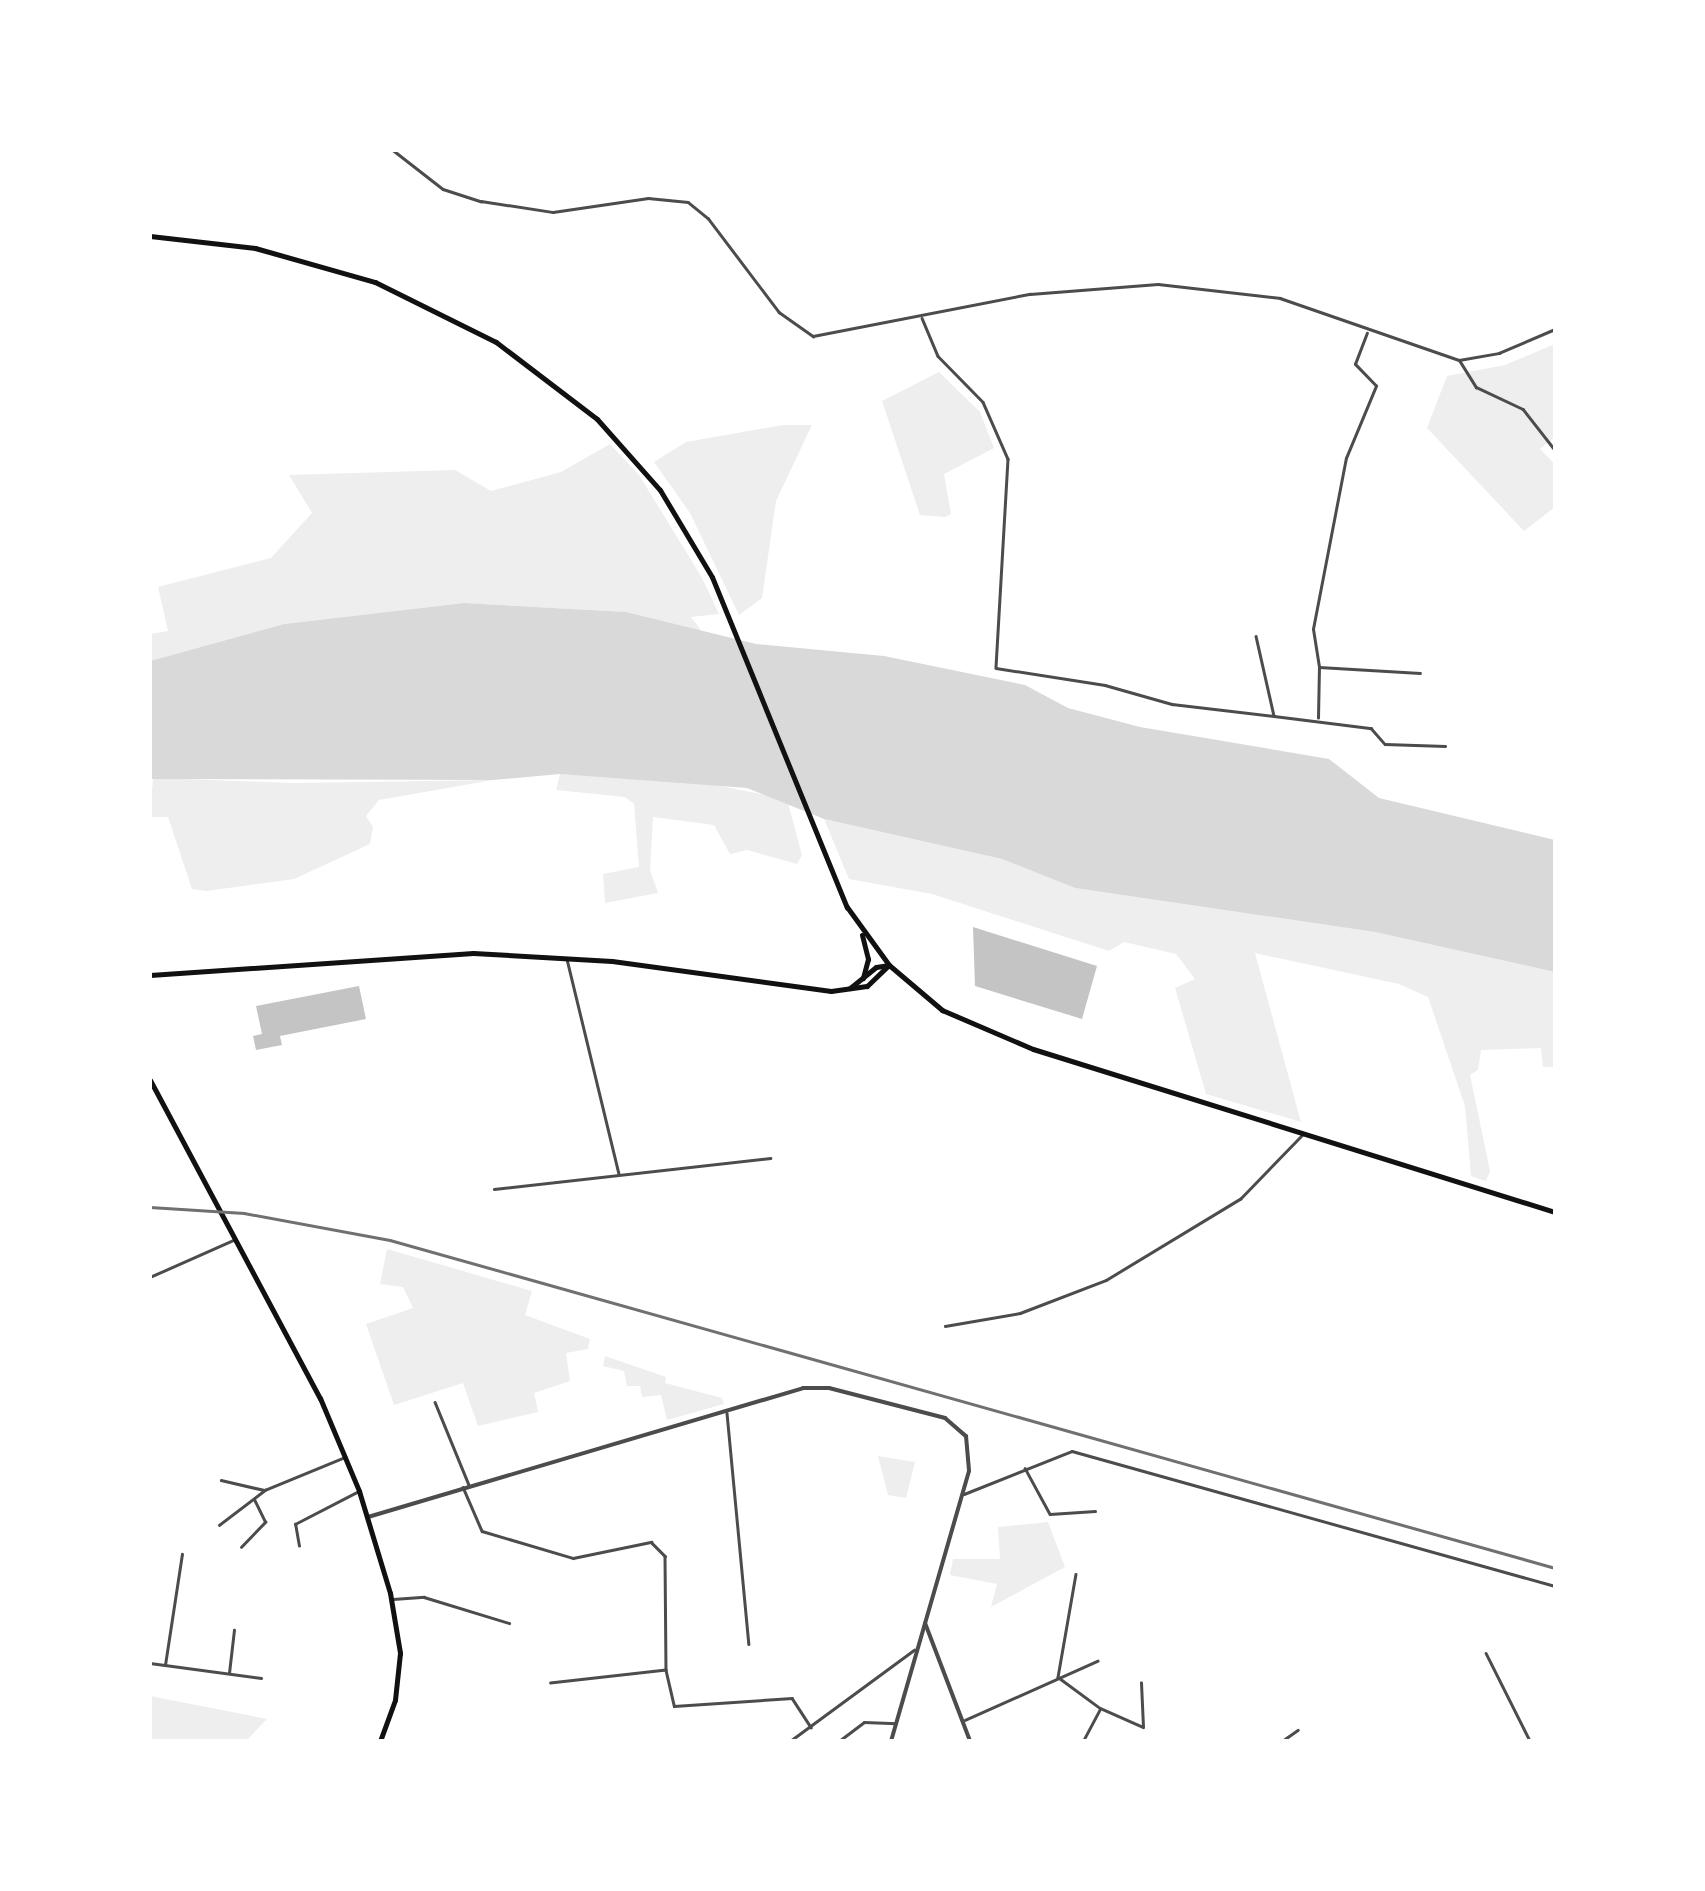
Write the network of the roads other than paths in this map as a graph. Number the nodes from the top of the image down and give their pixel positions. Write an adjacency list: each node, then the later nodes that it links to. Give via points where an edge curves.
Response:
1 (393, 150): 3 (street, via 443,189 495,203 577,212 648,198 688,202 708,218 779,312 813,336)
2 (150, 236): 14 (main road, via 256,248 341,270 421,301 520,357 597,419 660,490 738,634 836,885)
3 (921, 316): 5 (street, via 1030,294 1198,284 1280,298); 11 (street, via 938,356 983,402 1008,458 996,668 1106,685 1172,704)
4 (1555, 330): 6 (street, via 1499,353)
5 (1368, 331): 6 (street); 9 (street, via 1356,372 1376,386 1346,458 1312,629)
6 (1459, 360): 7 (street, via 1476,387 1523,409)
7 (1555, 450)
8 (1256, 636): 11 (street)
9 (1318, 667): 10 (street); 12 (street)
10 (1420, 673)
11 (1274, 716): 12 (street)
12 (1318, 718): 13 (street, via 1371,728 1386,744)
13 (1445, 746)
14 (860, 928): 16 (main road); 18 (main road, via 868,959)
15 (567, 958): 17 (main road, via 437,953); 19 (main road); 23 (street)
16 (889, 965): 18 (main road); 19 (main road, via 875,982); 21 (main road, via 942,1010 998,1038)
17 (150, 975)
18 (863, 978): 19 (main road)
19 (846, 990)
20 (150, 1080): 26 (main road)
21 (1304, 1132): 25 (main road); 28 (street, via 1240,1199 1106,1280 1020,1313)
22 (770, 1158): 23 (street)
23 (619, 1174): 24 (street)
24 (494, 1189)
25 (1555, 1212)
26 (233, 1240): 27 (street); 31 (main road)
27 (150, 1277)
28 (945, 1326)
29 (435, 1402): 34 (street)
30 (727, 1412): 34 (street); 37 (street, via 816,1387 931,1414 953,1422 969,1445); 51 (street)
31 (346, 1456): 35 (street); 36 (main road)
32 (1024, 1467): 37 (street); 39 (street, via 1050,1514); 46 (street, via 1072,1451 1108,1457)
33 (221, 1480): 35 (street)
34 (466, 1486): 40 (street); 57 (street, via 475,1526 518,1542 573,1558 620,1544 658,1545 666,1575)
35 (265, 1490): 38 (street)
36 (358, 1491): 40 (main road); 42 (street, via 294,1524)
37 (962, 1494): 49 (street)
38 (254, 1498): 41 (street); 43 (street, via 265,1522)
39 (1095, 1511)
40 (367, 1518): 47 (main road)
41 (219, 1526)
42 (299, 1546)
43 (242, 1547)
44 (182, 1554): 56 (street)
45 (1076, 1574): 59 (street)
46 (1555, 1586)
47 (392, 1600): 48 (street, via 424,1597); 68 (main road, via 400,1653 395,1700)
48 (509, 1623)
49 (925, 1623): 52 (street); 64 (street)
50 (234, 1630): 58 (street)
51 (750, 1644)
52 (917, 1648): 65 (street); 66 (street)
53 (1486, 1653): 75 (street)
54 (1096, 1661): 59 (street)
55 (150, 1663): 56 (street)
56 (165, 1665): 58 (street)
57 (666, 1670): 62 (street); 66 (street, via 674,1706 792,1698)
58 (229, 1674): 60 (street)
59 (1058, 1677): 63 (street); 64 (street)
60 (261, 1678)
61 (1141, 1682): 63 (street, via 1147,1726)
62 (551, 1684)
63 (1100, 1708): 73 (street)
64 (964, 1720): 72 (street)
65 (896, 1723): 70 (street, via 864,1722); 71 (street)
66 (811, 1727): 69 (street)
67 (1298, 1730): 74 (street)
68 (381, 1740)
69 (790, 1741)
70 (839, 1741)
71 (891, 1741)
72 (970, 1741)
73 (1083, 1741)
74 (1282, 1741)
75 (1530, 1741)

